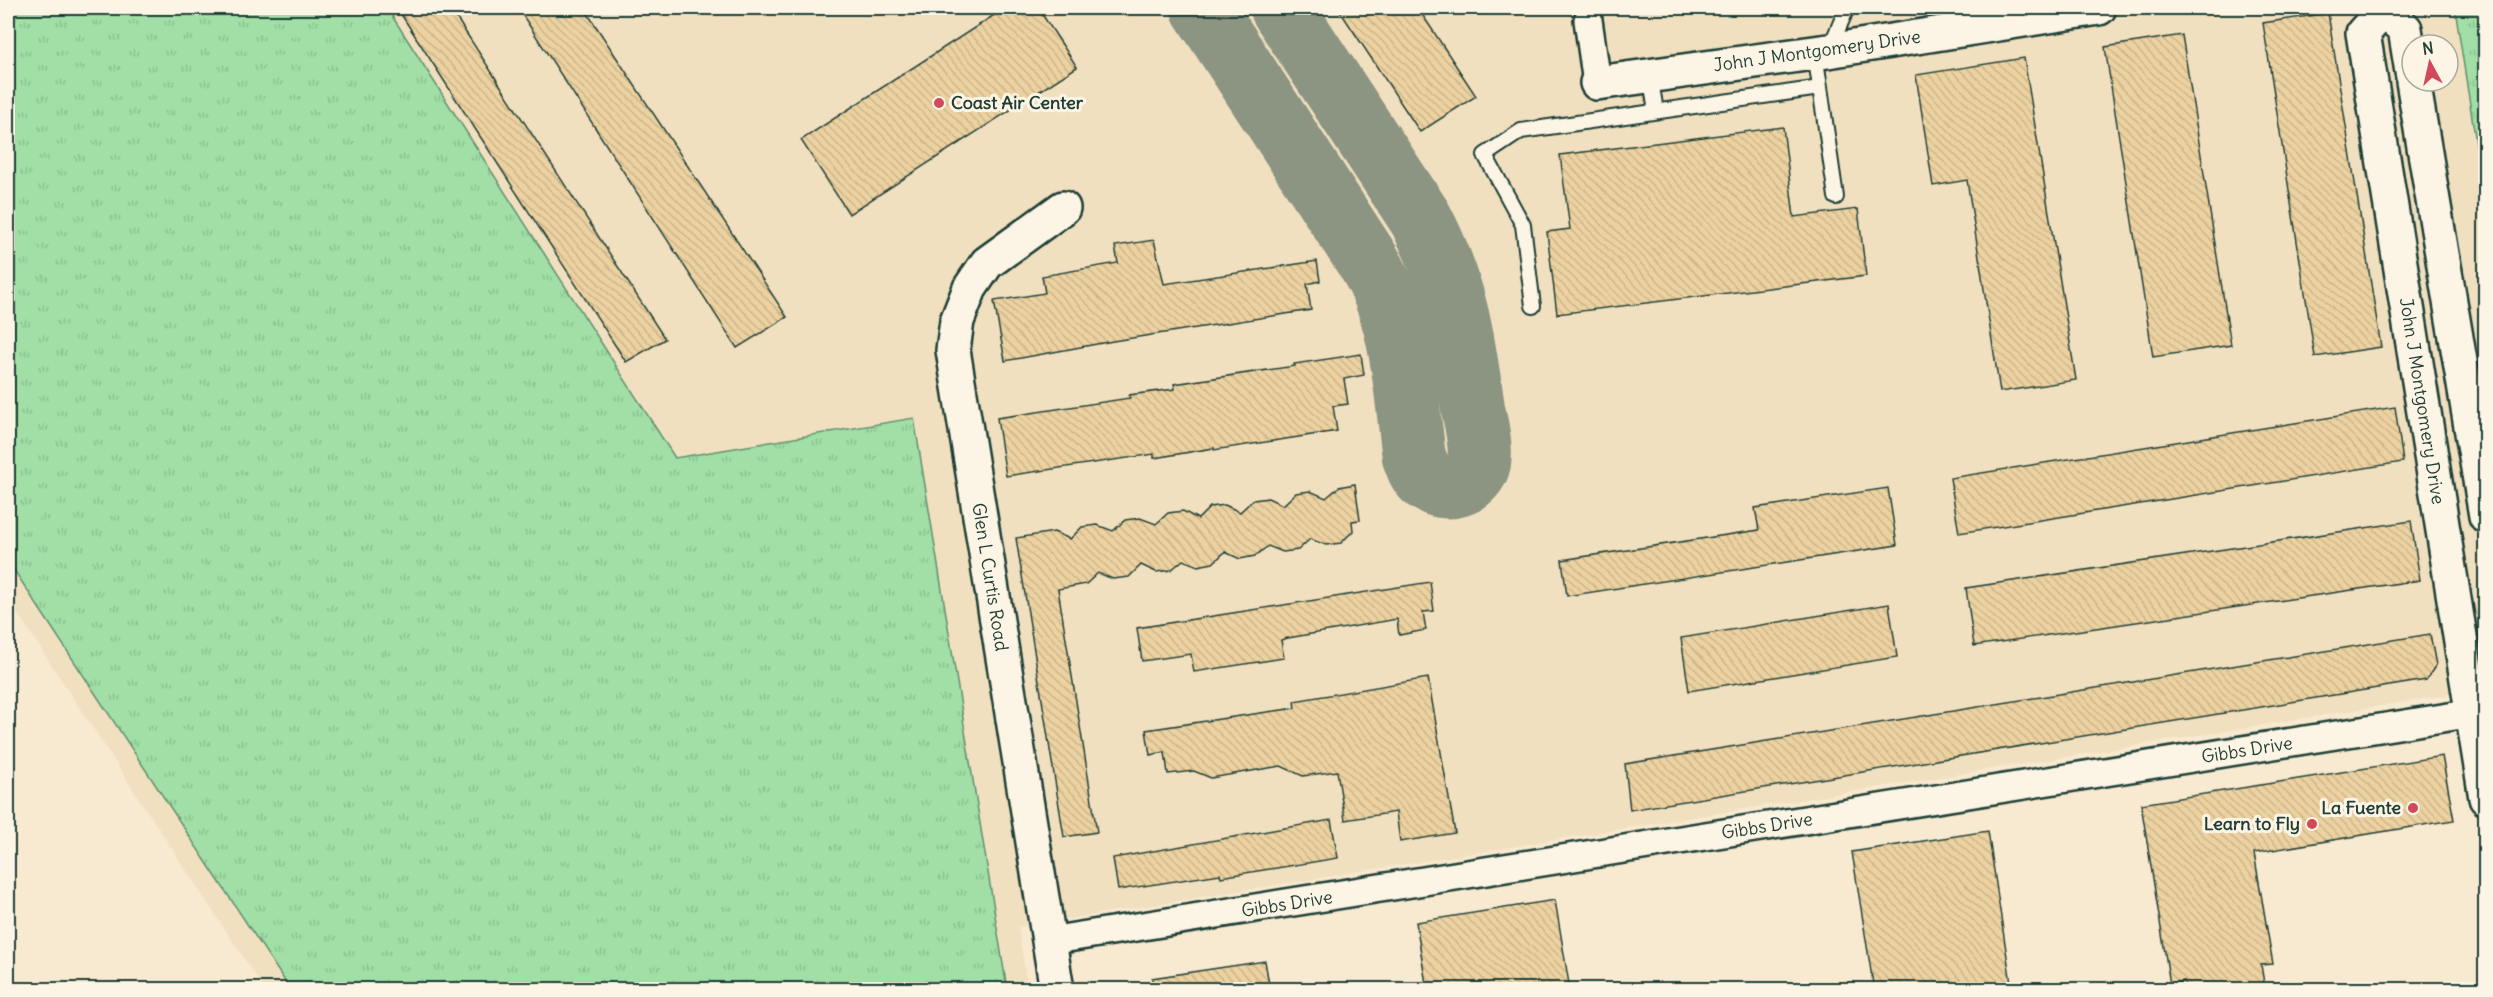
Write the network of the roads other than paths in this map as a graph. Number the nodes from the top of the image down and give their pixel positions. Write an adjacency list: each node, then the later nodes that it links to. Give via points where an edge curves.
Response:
1 (1844, 8): 6 (lane)
2 (2087, 8): 6 (street, John J Montgomery Drive)
3 (2381, 9): 5 (street, John J Montgomery Drive); 16 (street, John J Montgomery Drive, via 2363,33)
4 (1587, 14): 8 (street, John J Montgomery Drive)
5 (2406, 33)
6 (1822, 52): 7 (street, John J Montgomery Drive); 9 (lane)
7 (1650, 75): 8 (street, John J Montgomery Drive); 11 (lane)
8 (1597, 83)
9 (1820, 88): 11 (lane); 12 (lane)
10 (2416, 93): 15 (street)
11 (1656, 111): 14 (lane, via 1521,131 1485,155 1523,225)
12 (1836, 197)
13 (1063, 208): 18 (street, Glen L Curtis Road, via 987,263 970,288 957,321 953,350)
14 (1533, 306)
15 (2486, 516)
16 (2479, 712): 17 (street, John J Montgomery Drive); 18 (street, Gibbs Drive)
17 (2486, 798)
18 (1049, 941): 19 (street, Glen L Curtis Road)
19 (1057, 990)

